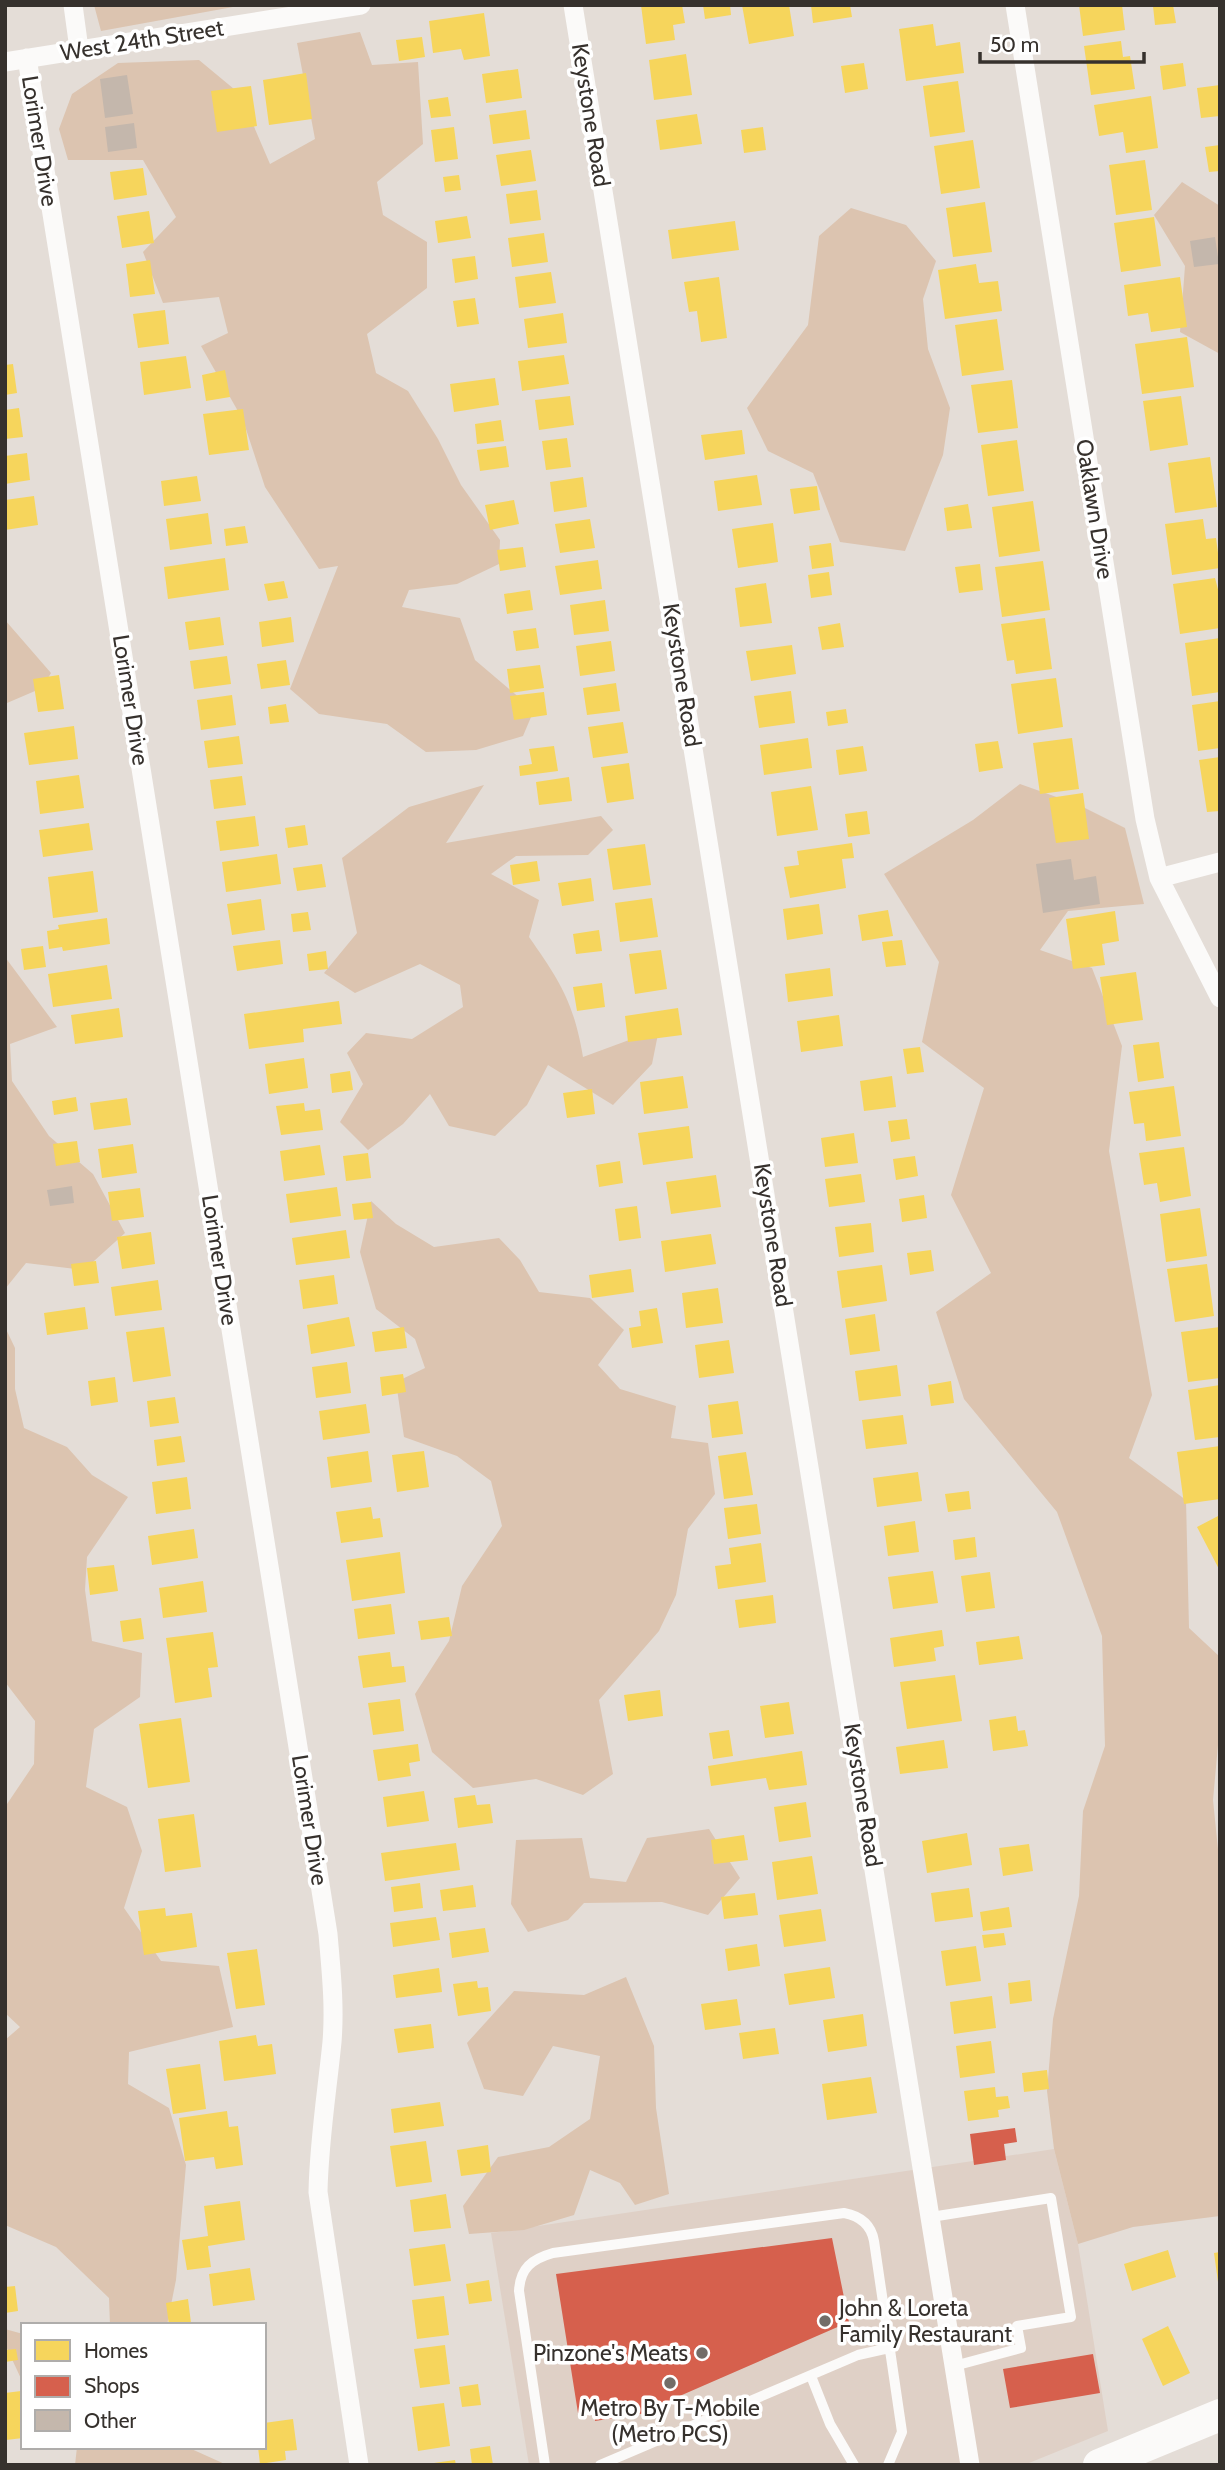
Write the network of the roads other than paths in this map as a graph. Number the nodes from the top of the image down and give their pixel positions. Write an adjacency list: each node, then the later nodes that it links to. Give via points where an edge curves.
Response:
1 (73, 5): 5 (street)
2 (361, 5): 5 (street, West 24th Street)
3 (573, 5): 11 (street, Keystone Road)
4 (1015, 5): 9 (street, Oaklawn Drive, via 1144,819)
5 (79, 50): 6 (street, West 24th Street)
6 (27, 58): 7 (street, West 24th Street); 16 (street, Lorimer Drive, via 328,1934 334,1991 318,2192)
7 (5, 62)
8 (1220, 862): 9 (street)
9 (1159, 878): 10 (street, Oaklawn Drive)
10 (1220, 998)
11 (930, 2217): 13 (street, Keystone Road); 13 (lane, via 1051,2198 1071,2317 1017,2326 1021,2348)
12 (889, 2348): 14 (lane, via 858,2355); 17 (lane, via 872,2232 852,2215 832,2214 543,2256 523,2272 519,2291); 20 (lane, via 902,2432)
13 (954, 2366): 21 (street, Keystone Road)
14 (811, 2376): 18 (lane); 19 (lane, via 830,2424)
15 (1220, 2415): 22 (main road)
16 (359, 2465)
17 (545, 2465)
18 (600, 2465)
19 (854, 2465)
20 (888, 2465)
21 (970, 2465)
22 (1099, 2465)

